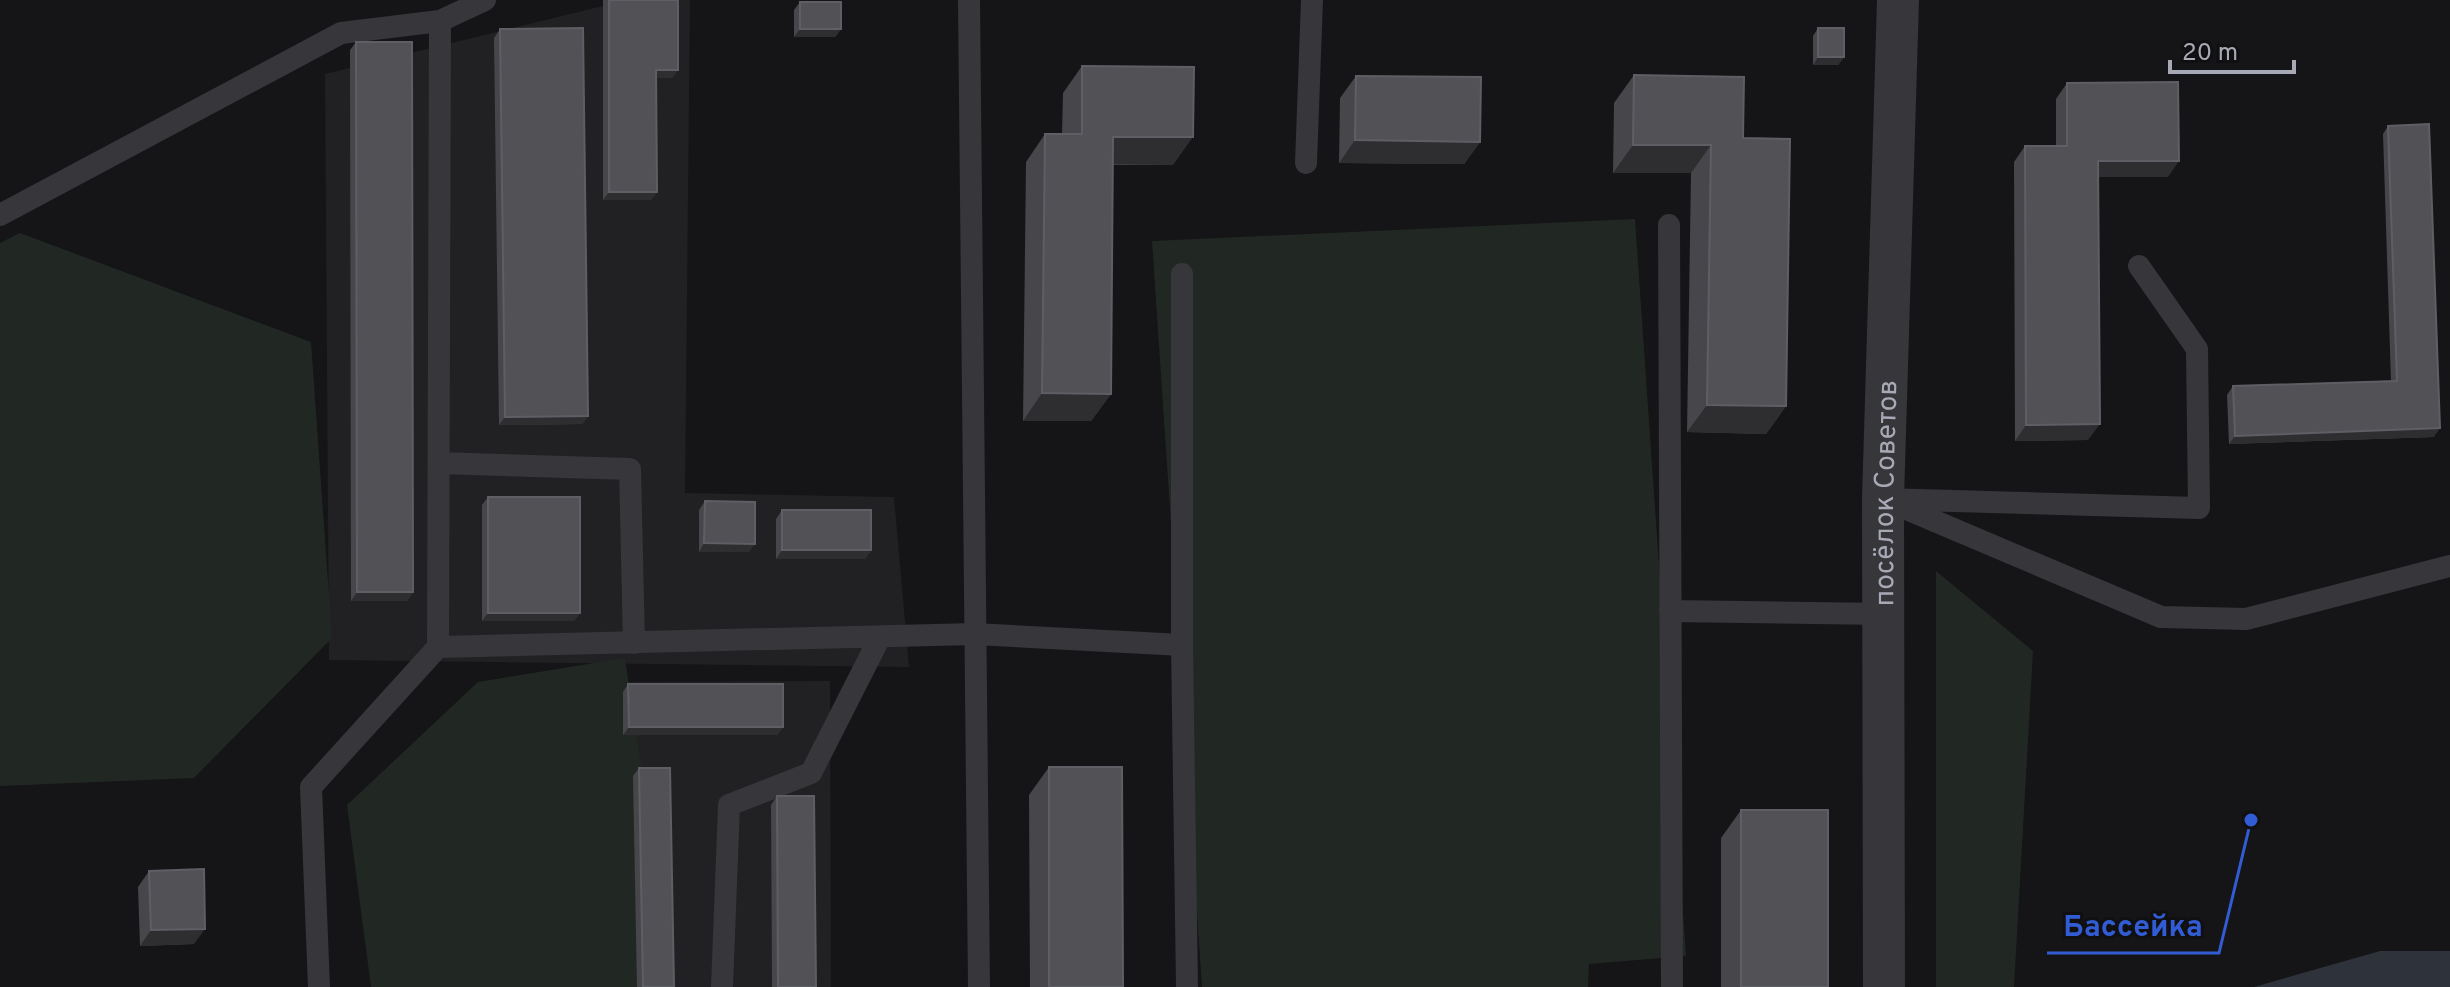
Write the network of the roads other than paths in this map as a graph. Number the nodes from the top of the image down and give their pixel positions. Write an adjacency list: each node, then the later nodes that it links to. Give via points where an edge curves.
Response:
1 (485, 0): 5 (lane)
2 (969, 0): 16 (lane)
3 (1312, 0): 6 (lane)
4 (1898, 0): 12 (street, посёлок Советов)
5 (440, 21): 7 (lane, via 341,33); 11 (lane)
6 (1306, 163)
7 (0, 215)
8 (1669, 225): 14 (lane)
9 (2139, 266): 12 (lane, via 2197,349 2199,508)
10 (1182, 274): 19 (lane)
11 (439, 463): 18 (lane, via 630,469); 20 (lane)
12 (1883, 499): 13 (lane, via 2161,617 2246,619); 15 (street, посёлок Советов)
13 (2450, 566)
14 (1670, 611): 15 (lane); 25 (lane)
15 (1884, 614): 26 (street, посёлок Советов)
16 (974, 634): 17 (lane); 19 (lane); 23 (lane)
17 (880, 637): 18 (lane); 22 (lane, via 811,773 729,805)
18 (634, 643): 20 (lane)
19 (1182, 645): 24 (lane)
20 (438, 647): 21 (lane, via 311,787)
21 (319, 987)
22 (722, 987)
23 (979, 987)
24 (1187, 987)
25 (1672, 987)
26 (1884, 987)

